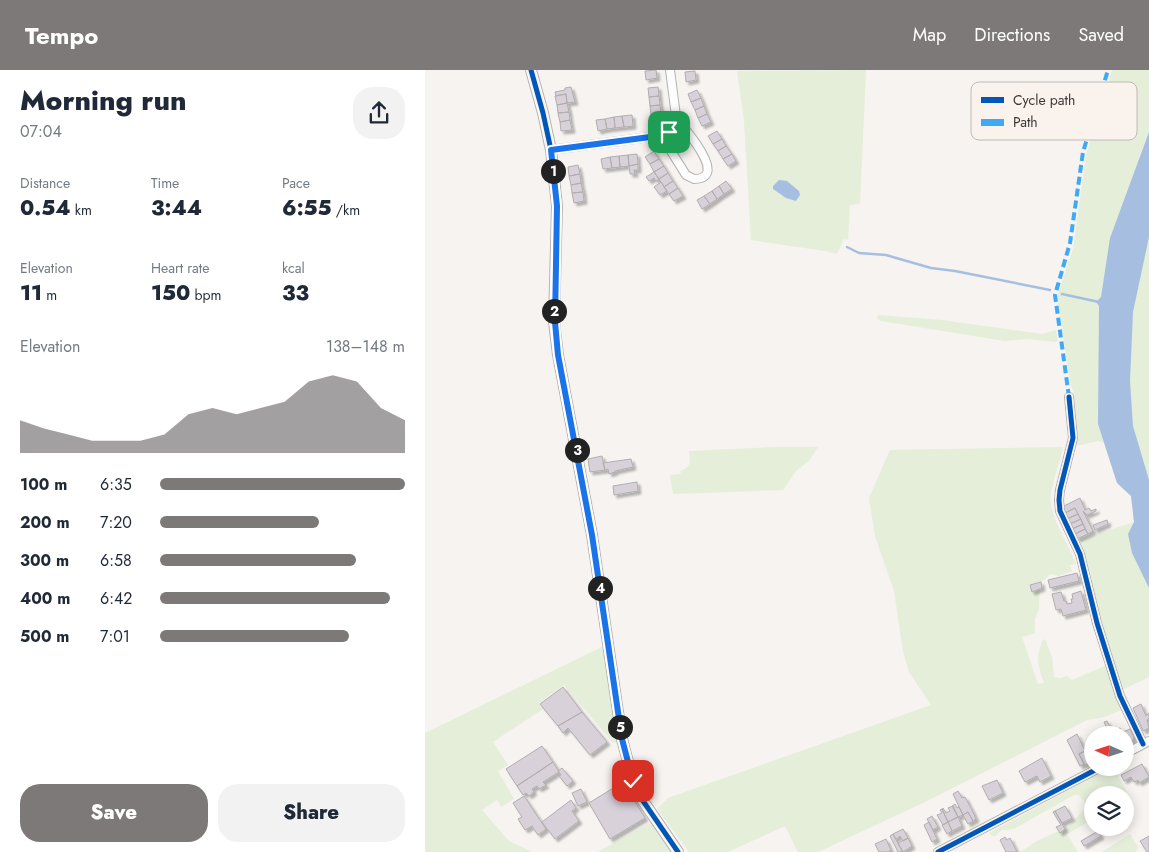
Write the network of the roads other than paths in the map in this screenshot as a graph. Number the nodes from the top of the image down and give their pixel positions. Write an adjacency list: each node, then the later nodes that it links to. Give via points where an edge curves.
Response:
1 (531, 70): 5 (street)
2 (670, 70): 3 (street)
3 (675, 121): 4 (street, via 672,128); 4 (street, via 687,129 708,165 704,177 694,180 686,175)
4 (661, 136): 5 (street)
5 (551, 150): 10 (street, via 557,206 555,322 558,355 592,535 622,739 641,798)
6 (1069, 397): 7 (street, via 1073,438 1059,495 1060,511 1080,554 1120,696)
7 (1146, 742): 8 (street)
8 (1134, 749)
9 (1084, 776): 11 (street)
10 (678, 852)
11 (938, 852)

